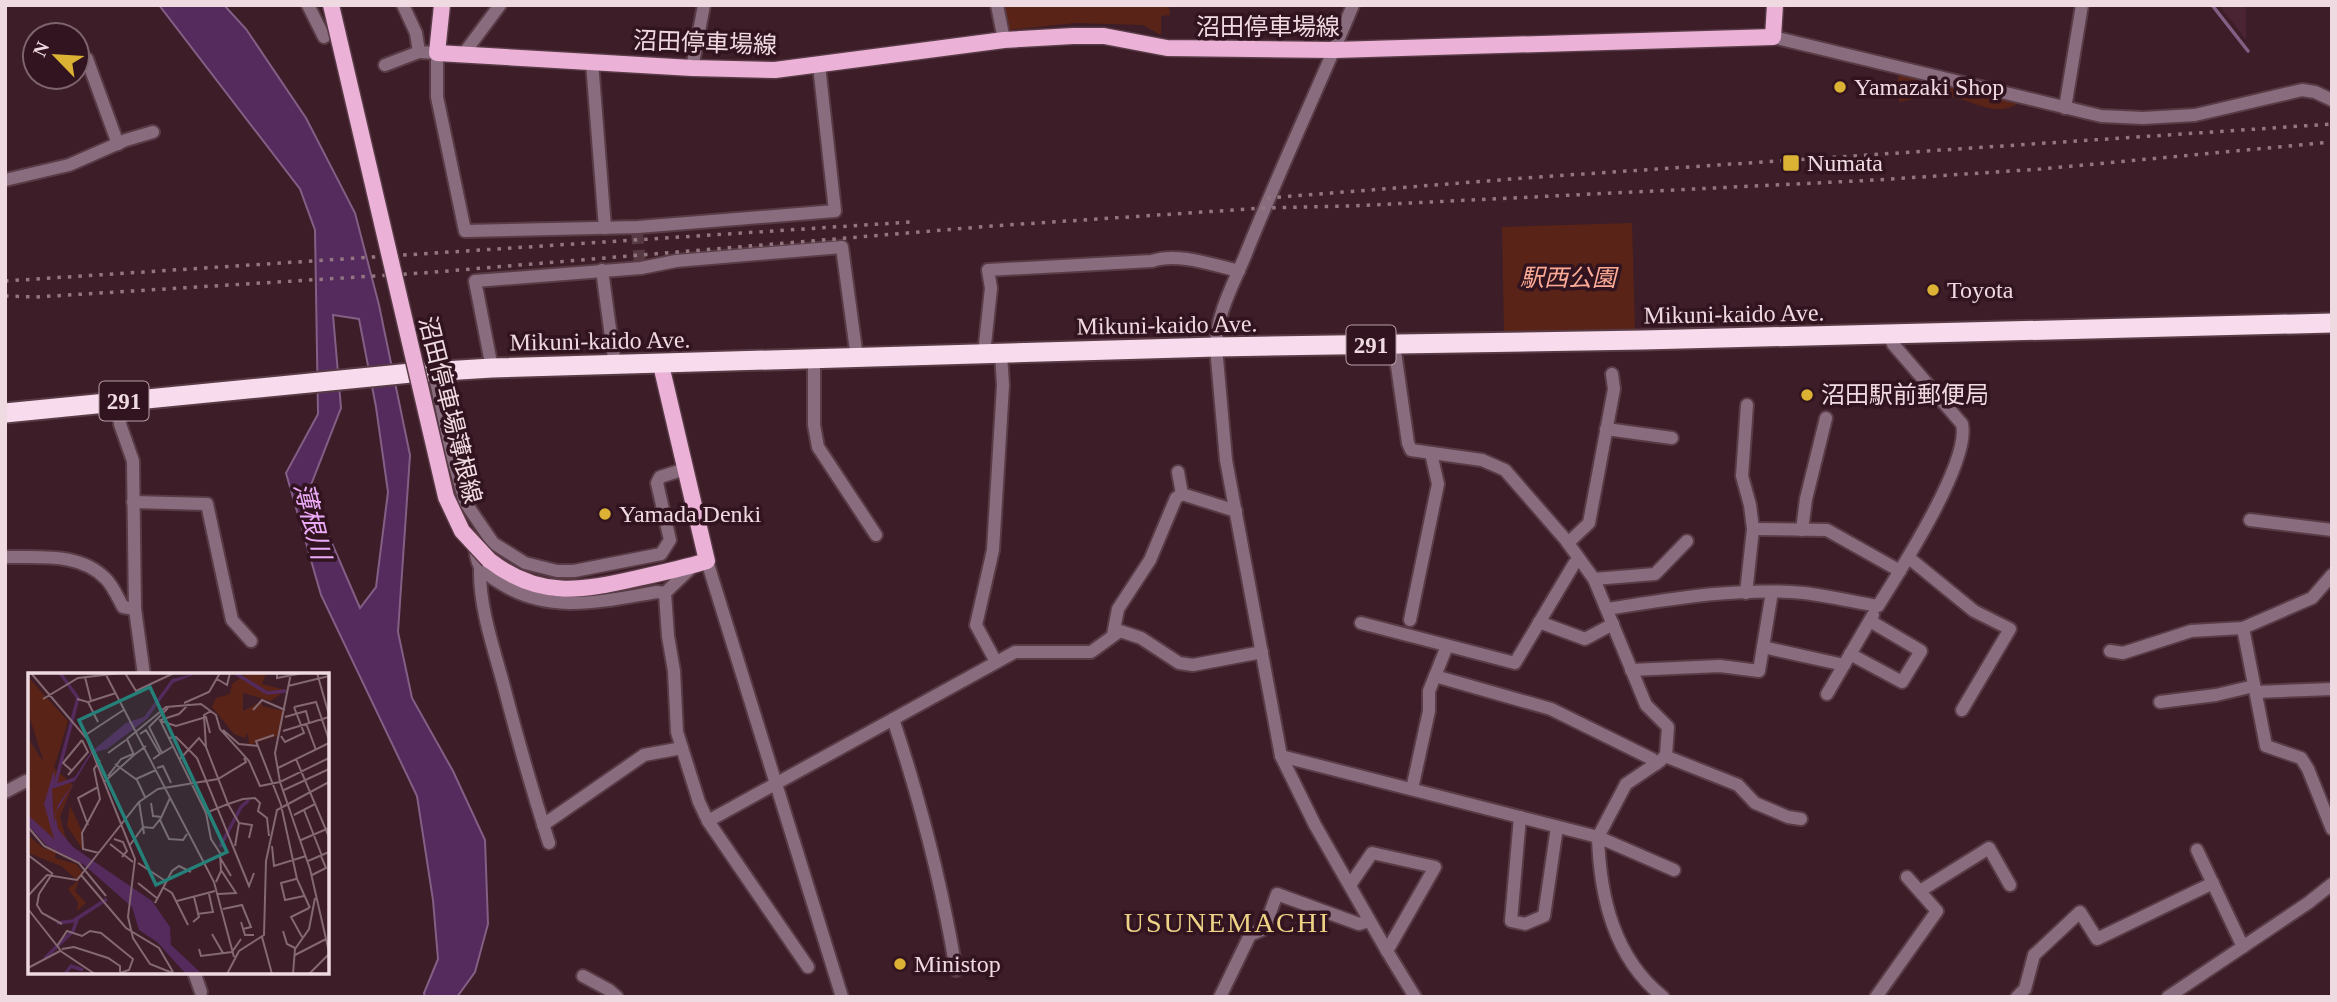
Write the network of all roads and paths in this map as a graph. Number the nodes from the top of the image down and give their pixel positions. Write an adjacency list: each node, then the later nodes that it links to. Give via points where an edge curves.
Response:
1 (309, 5): 11 (street)
2 (331, 5): 67 (main road, 沼田停車場薄根線, bridge, via 446,497)
3 (403, 5): 15 (street)
4 (442, 5): 16 (main road)
5 (500, 5): 17 (street)
6 (704, 5): 21 (street)
7 (997, 5): 13 (street)
8 (1353, 5): 14 (street)
9 (1775, 5): 12 (main road)
10 (2082, 5): 24 (street)
11 (324, 37)
12 (1773, 37): 14 (main road, 沼田停車場線); 24 (street)
13 (1004, 40): 14 (main road, 沼田停車場線, via 1104,36 1167,48); 20 (main road, 沼田停車場線)
14 (1335, 50): 30 (street)
15 (419, 51): 16 (street); 19 (street)
16 (437, 53): 17 (main road, 沼田停車場線); 28 (street, via 438,97 465,231)
17 (462, 56): 18 (main road, 沼田停車場線)
18 (592, 62): 21 (main road, 沼田停車場線); 28 (street)
19 (385, 65)
20 (819, 65): 21 (main road, 沼田停車場線, via 775,70); 28 (street, via 835,211 637,230)
21 (692, 68)
22 (91, 72): 26 (street)
23 (2332, 100): 24 (street, via 2302,90 2195,116 2143,118)
24 (2065, 108)
25 (153, 132): 26 (street)
26 (118, 144): 27 (street, via 69,165)
27 (5, 180)
28 (605, 228)
29 (602, 270): 36 (street, via 842,247); 39 (street); 40 (street, via 475,281)
30 (1239, 271): 34 (street, via 1216,331); 35 (street, via 1162,257 988,270)
31 (2332, 323): 32 (highway, Mikuni-kaido Ave. / 291)
32 (1889, 334): 33 (highway, Mikuni-kaido Ave. / 291); 64 (street, via 1964,432 1964,443 1930,522)
33 (1394, 345): 34 (highway, Mikuni-kaido Ave. / 291); 49 (street, via 1408,443 1411,450)
34 (1216, 347): 35 (highway, Mikuni-kaido Ave. / 291); 54 (street, via 1226,460)
35 (992, 354): 36 (highway, Mikuni-kaido Ave. / 291); 90 (street, via 1003,386 993,550 976,625)
36 (857, 358): 37 (highway, Mikuni-kaido Ave. / 291)
37 (814, 360): 38 (highway, Mikuni-kaido Ave. / 291); 60 (street, via 818,447)
38 (661, 365): 39 (highway, Mikuni-kaido Ave. / 291); 50 (main road)
39 (615, 366): 40 (highway, Mikuni-kaido Ave. / 291)
40 (492, 368): 41 (highway, Mikuni-kaido Ave. / 291)
41 (434, 372): 43 (highway, Mikuni-kaido Ave. / 291); 55 (street, via 451,452)
42 (1612, 373): 47 (street, via 1614,389)
43 (118, 402): 45 (highway, Mikuni-kaido Ave. / 291); 53 (street, via 133,461)
44 (1747, 405): 57 (street, via 1742,475)
45 (5, 413)
46 (1826, 418): 58 (street)
47 (1606, 429): 48 (street); 62 (street, via 1589,523)
48 (1672, 439)
49 (1431, 453): 62 (street, via 1482,460 1505,470); 77 (street, via 1438,484)
50 (685, 469): 55 (street, via 660,477 657,483 670,540 661,554 557,571 508,554 493,543); 66 (main road)
51 (1178, 472): 52 (street)
52 (1182, 494): 54 (street); 83 (street, via 1176,498 1150,560 1118,609)
53 (132, 502): 75 (street); 84 (street, via 207,504 232,620)
54 (1236, 511): 88 (street)
55 (473, 516): 67 (street, via 476,562)
56 (2250, 520): 59 (street)
57 (1753, 529): 58 (street); 73 (street)
58 (1801, 530): 68 (street, via 1827,530)
59 (2332, 530)
60 (876, 535)
61 (1687, 541): 70 (street, via 1656,574)
62 (1568, 543): 65 (street)
63 (5, 557): 75 (street, via 66,558 91,566 107,580 123,607)
64 (1909, 558): 68 (street); 98 (street, via 1974,611 2010,629)
65 (1579, 559): 70 (street); 79 (street)
66 (700, 563): 67 (main road, 沼田停車場薄根線, via 571,590 531,583); 72 (street); 104 (street)
67 (484, 564): 72 (street, via 510,589 561,604); 110 (street, via 480,586 492,642)
68 (1900, 571): 74 (street)
69 (2332, 575): 82 (street, via 2312,598)
70 (1594, 579): 76 (street)
71 (1772, 592): 73 (street); 74 (street); 86 (street)
72 (665, 593): 100 (street)
73 (1746, 593): 76 (street, via 1697,594)
74 (1878, 606): 78 (street)
75 (135, 609): 92 (street)
76 (1607, 609): 81 (street)
77 (1410, 620)
78 (1870, 621): 89 (street); 89 (street, via 1921,650 1902,682)
79 (1539, 622): 81 (street, via 1585,639); 85 (street, via 1516,663)
80 (1361, 623): 85 (street)
81 (1613, 624): 91 (street)
82 (2243, 628): 87 (street, via 2191,631 2123,653); 94 (street)
83 (1113, 635): 88 (street, via 1120,631 1141,638 1179,663 1194,665); 90 (street, via 1091,653 1030,650)
84 (251, 641)
85 (1447, 646): 93 (street)
86 (1763, 647): 89 (street); 91 (street, via 1759,671 1720,666)
87 (2110, 651)
88 (1262, 652): 101 (street)
89 (1847, 659): 96 (street)
90 (996, 662): 99 (street)
91 (1631, 670): 102 (street, via 1646,705 1668,727)
92 (144, 673)
93 (1435, 676): 102 (street, via 1551,709); 105 (street)
94 (2255, 689): 95 (street); 97 (street); 112 (street, via 2266,746 2301,758)
95 (2332, 689)
96 (1827, 694)
97 (2160, 702)
98 (1962, 709)
99 (893, 719): 104 (street); 127 (street, via 939,886)
100 (682, 748): 109 (street); 110 (street, via 643,755)
101 (1281, 756): 105 (street); 121 (street)
102 (1661, 760): 108 (street, via 1738,785 1755,803); 113 (street, via 1626,784)
103 (28, 782): 106 (street)
104 (775, 784): 109 (street); 132 (street)
105 (1412, 789): 107 (street)
106 (5, 792)
107 (1520, 817): 111 (street); 111 (street, via 1511,921 1525,924 1544,916)
108 (1801, 819)
109 (708, 821): 126 (street)
110 (543, 825): 114 (street)
111 (1557, 827): 113 (street)
112 (2332, 829)
113 (1598, 837): 116 (street); 135 (street, via 1608,916 1630,958)
114 (549, 843)
115 (2197, 850): 118 (street)
116 (1674, 870)
117 (1907, 877): 122 (street)
118 (2213, 883): 124 (street); 137 (street, via 2097,939 2080,912 2034,955 2025,989)
119 (2332, 884): 124 (street)
120 (2010, 885): 122 (street, via 1989,848)
121 (1350, 886): 123 (street); 125 (street, via 1372,853 1436,867)
122 (1920, 891): 136 (street, via 1937,911)
123 (1369, 921): 125 (street); 133 (street, via 1359,924 1277,894 1264,929 1250,935)
124 (2242, 947): 138 (street)
125 (1387, 951): 134 (street)
126 (807, 967)
127 (956, 970)
128 (195, 974): 130 (street)
129 (583, 976): 131 (street)
130 (201, 992)
131 (617, 997)
132 (842, 997)
133 (1220, 997)
134 (1415, 997)
135 (1663, 997)
136 (1875, 997)
137 (2017, 997)
138 (2168, 997)

